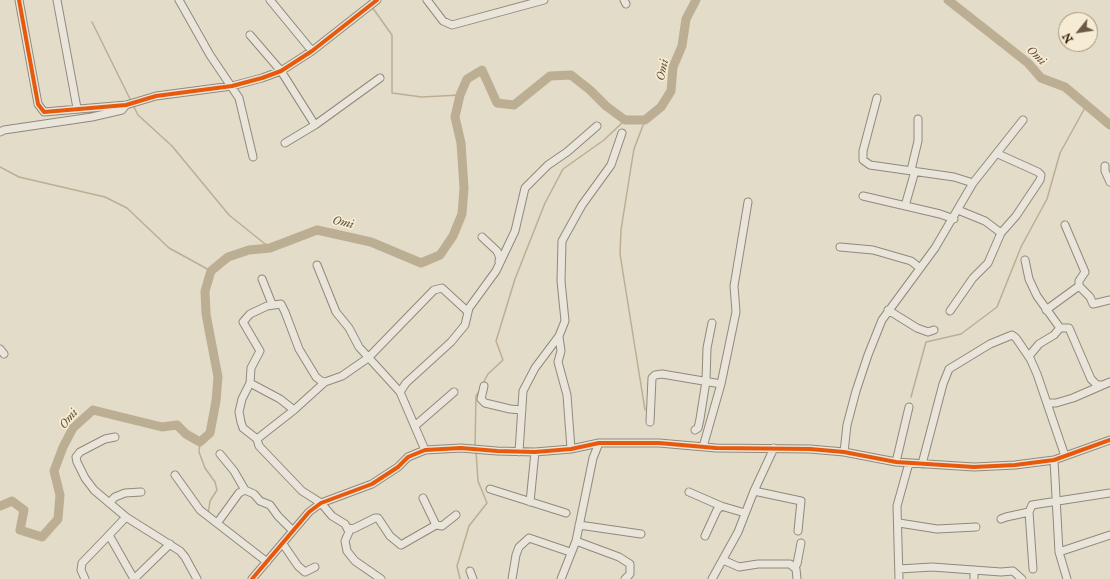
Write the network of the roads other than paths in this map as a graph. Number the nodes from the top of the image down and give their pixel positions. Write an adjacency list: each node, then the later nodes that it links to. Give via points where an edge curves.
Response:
1 (19, 0): 15 (street, via 38,104 44,112)
2 (57, 0): 15 (street)
3 (179, 0): 12 (street, via 210,55)
4 (270, 0): 9 (street)
5 (427, 0): 6 (street, via 443,21 452,25)
6 (544, 0)
7 (375, 2): 9 (street)
8 (250, 35): 10 (street)
9 (312, 51): 10 (street)
10 (281, 71): 12 (street); 18 (street)
11 (380, 78): 18 (street)
12 (232, 86): 14 (street, via 156,96); 24 (street, via 239,98)
13 (878, 98): 26 (street, via 863,151 863,160 870,165)
14 (131, 103): 15 (street); 20 (street, via 122,110 92,117)
15 (76, 108)
16 (918, 119): 26 (street, via 918,141)
17 (1023, 120): 23 (street)
18 (315, 125): 22 (street)
19 (596, 126): 39 (street, via 548,165 525,188 515,231)
20 (0, 132)
21 (622, 133): 53 (street, via 611,165 582,205 562,241 561,281 565,321)
22 (285, 143)
23 (998, 154): 28 (street); 35 (street, via 1041,175 1016,216)
24 (252, 157)
25 (1105, 166): 27 (street)
26 (913, 171): 28 (street, via 954,176); 31 (street)
27 (1110, 182)
28 (973, 183): 32 (street)
29 (863, 196): 31 (street)
30 (748, 202): 60 (street, via 734,286 736,312)
31 (905, 206): 33 (street)
32 (958, 210): 33 (street); 35 (street, via 985,221)
33 (954, 219): 41 (street)
34 (1065, 225): 43 (street, via 1085,272)
35 (1001, 233): 49 (street, via 988,263 973,278)
36 (482, 237): 39 (street, via 497,251)
37 (840, 247): 41 (street, via 874,250 911,261)
38 (1025, 260): 47 (street, via 1029,279)
39 (499, 264): 48 (street)
40 (317, 265): 54 (street, via 336,312)
41 (920, 268): 46 (street)
42 (262, 279): 45 (street)
43 (1079, 286): 44 (street, via 1093,304); 47 (street)
44 (1110, 300)
45 (272, 304): 58 (street, via 280,304 286,312 299,349 316,377); 59 (street, via 250,314 243,322 260,351 251,368)
46 (888, 310): 52 (street, via 917,328 928,332); 83 (street, via 877,329 863,370 847,425)
47 (1046, 310): 51 (street)
48 (467, 311): 54 (street, via 442,288 434,290); 64 (street, via 464,326 451,342 406,383)
49 (950, 311)
50 (712, 323): 57 (street, via 707,348)
51 (1060, 328): 55 (street, via 1039,344 1029,356); 56 (street, via 1069,328)
52 (934, 330)
53 (559, 336): 69 (street, via 525,385); 79 (street, via 561,351 558,362 568,395)
54 (368, 358): 58 (street, via 342,376); 64 (street)
55 (1033, 364): 66 (street); 89 (street, via 1012,335 990,344 949,369)
56 (1091, 379): 61 (street, via 1097,385); 63 (street)
57 (706, 381): 60 (street); 70 (street, via 656,375 652,378); 72 (street, via 698,428)
58 (325, 382): 68 (street)
59 (250, 383): 68 (street, via 280,399); 74 (street, via 242,399 240,422 243,428)
60 (720, 384): 77 (street)
61 (1106, 384): 63 (street)
62 (484, 386): 69 (street, via 481,399 485,402)
63 (1094, 388): 66 (street)
64 (400, 392): 71 (street)
65 (454, 392): 71 (street)
66 (1048, 406): 85 (street)
67 (909, 407): 87 (street)
68 (294, 410): 74 (street)
69 (522, 410): 81 (street)
70 (650, 422)
71 (416, 426): 80 (street)
72 (695, 430)
73 (115, 437): 100 (street, via 105,439 80,452 76,457 85,478)
74 (257, 439): 101 (street, via 258,446 302,491)
75 (1110, 440): 85 (street)
76 (599, 443): 77 (street, via 659,443); 79 (street); 112 (street, via 593,458)
77 (703, 447): 78 (street)
78 (774, 448): 83 (street); 93 (street)
79 (571, 449): 82 (street)
80 (425, 450): 81 (street, via 461,448); 101 (street, via 408,457 372,484)
81 (519, 452): 82 (street)
82 (535, 452): 99 (street)
83 (844, 452): 87 (street)
84 (220, 454): 92 (street)
85 (1064, 456): 86 (street)
86 (1054, 460): 89 (street, via 974,467); 98 (street)
87 (896, 462): 88 (street)
88 (909, 463): 89 (street); 110 (street, via 898,506)
89 (922, 464)
90 (175, 475): 109 (street, via 200,510)
91 (490, 489): 99 (street)
92 (245, 490): 109 (street, via 239,493); 115 (street, via 270,505)
93 (754, 491): 105 (street); 116 (street, via 801,501)
94 (141, 492): 100 (street, via 125,493)
95 (689, 492): 102 (street)
96 (1110, 493): 98 (street)
97 (423, 498): 111 (street)
98 (1057, 500): 103 (street, via 1032,505); 126 (street)
99 (530, 502): 104 (street)
100 (109, 503): 107 (street)
101 (322, 503): 114 (street, via 332,516); 115 (street, via 309,512)
102 (720, 506): 105 (street); 120 (street)
103 (1029, 512): 108 (street); 132 (street)
104 (566, 513)
105 (745, 513): 127 (street)
106 (456, 515): 111 (street, via 442,526)
107 (126, 517): 118 (street); 123 (street)
108 (1001, 520)
109 (218, 522): 128 (street)
110 (899, 523): 113 (street, via 937,529); 131 (street)
111 (436, 525): 114 (street, via 401,546 390,536 378,518 353,529)
112 (579, 525): 117 (street); 121 (street)
113 (976, 527)
114 (348, 528): 139 (street, via 345,541 347,551 355,561)
115 (292, 530): 124 (street)
116 (798, 531)
117 (641, 534)
118 (109, 535): 135 (street, via 82,563 81,570); 136 (street)
119 (1110, 535): 126 (street)
120 (705, 536)
121 (576, 541): 125 (street); 143 (street, via 619,557 630,564 630,574)
122 (802, 543): 129 (street)
123 (170, 544): 136 (street); 137 (street, via 185,557)
124 (283, 544): 128 (street); 130 (street, via 305,572)
125 (570, 552): 141 (street, via 529,538 519,547); 142 (street)
126 (1059, 552): 149 (street)
127 (723, 560): 129 (street, via 739,567 758,564); 144 (street)
128 (267, 562): 138 (street)
129 (795, 566): 145 (street)
130 (315, 568)
131 (899, 569): 133 (street, via 932,567); 146 (street)
132 (1033, 569)
133 (974, 570): 147 (street); 148 (street, via 1013,571)
134 (470, 571): 140 (street)
135 (85, 579)
136 (134, 579)
137 (197, 579)
138 (252, 579)
139 (381, 579)
140 (473, 579)
141 (512, 579)
142 (561, 579)
143 (625, 579)
144 (712, 579)
145 (797, 579)
146 (899, 579)
147 (974, 579)
148 (1022, 579)
149 (1067, 579)

